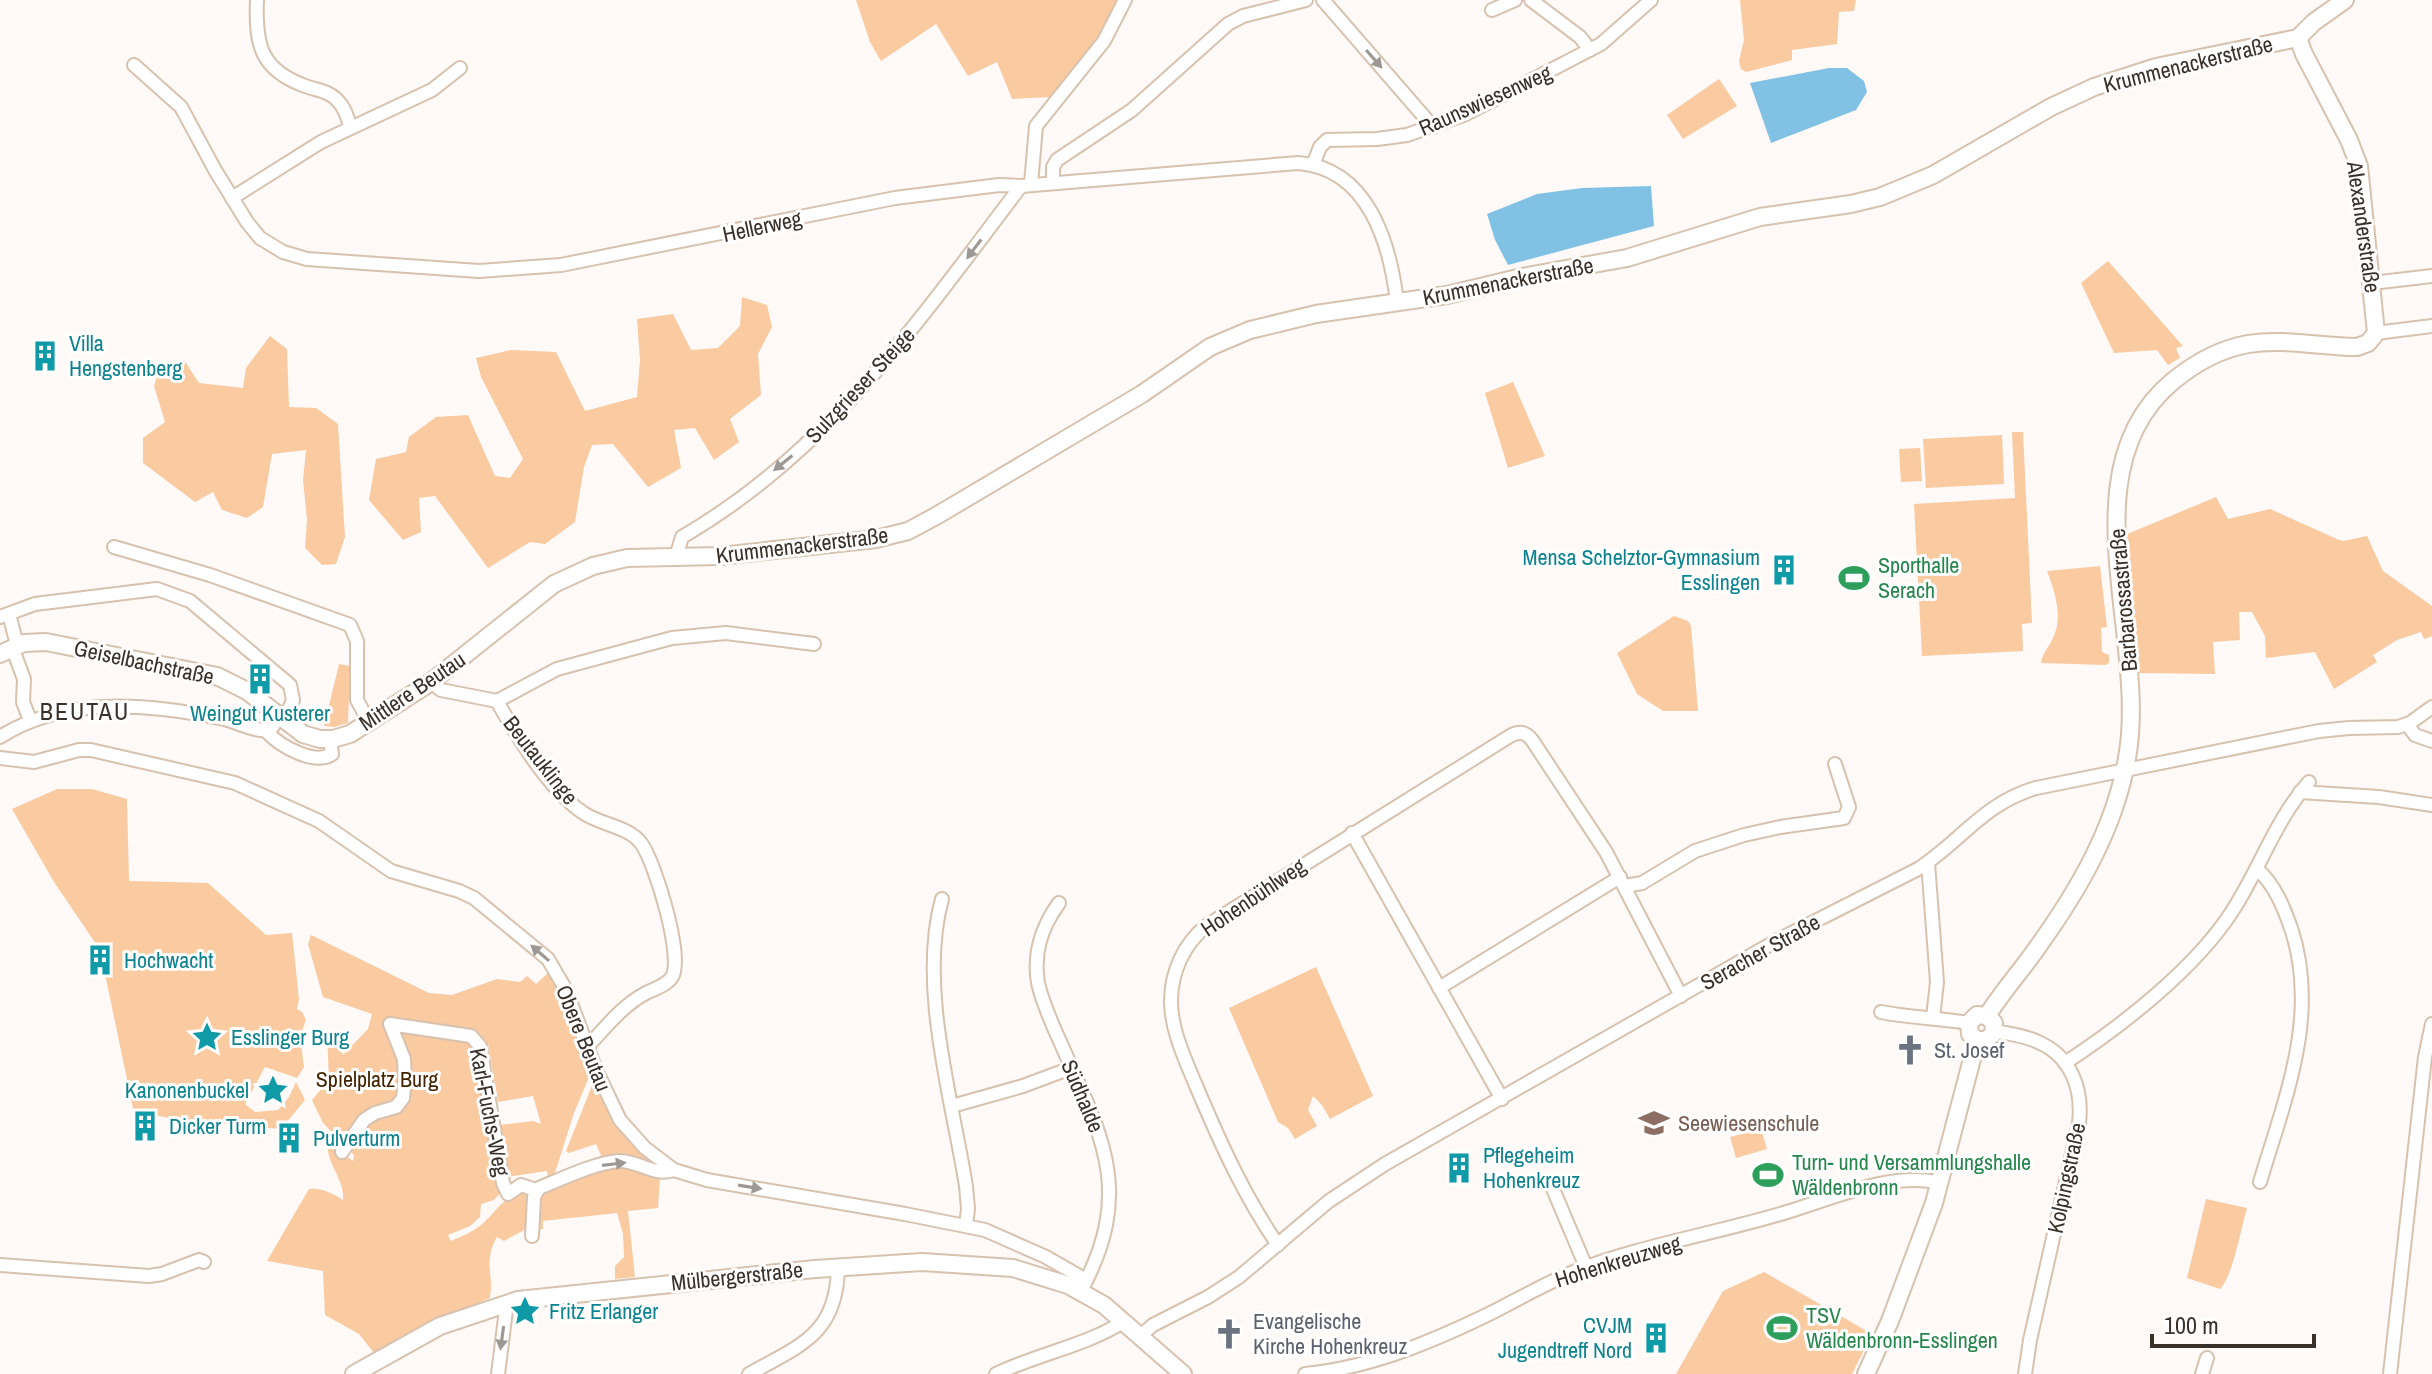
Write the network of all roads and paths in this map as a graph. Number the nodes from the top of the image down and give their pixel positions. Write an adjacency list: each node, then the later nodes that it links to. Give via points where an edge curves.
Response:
1 (257, 0): 14 (street, via 259,43 268,64 286,78 334,97)
2 (1125, 0): 18 (street, via 1106,38 1034,128)
3 (1306, 0): 17 (street, via 1228,24 1132,110 1057,160)
4 (1323, 0): 15 (street, one-way to 15)
5 (1515, 0): 9 (street)
6 (1531, 0): 11 (street)
7 (1651, 0): 11 (street, Raunswiesenweg)
8 (2345, 0): 10 (main road, Krummenackerstraße)
9 (1492, 10)
10 (2298, 38): 21 (main road, Alexanderstraße, via 2357,160); 22 (main road, Krummenackerstraße, via 2156,67 2094,87 1933,175 1880,197 1760,217 1627,258)
11 (1590, 50): 15 (street, Raunswiesenweg)
12 (134, 65): 19 (street, Hellerweg, via 181,107)
13 (460, 68): 14 (street, via 422,96)
14 (350, 126): 19 (street)
15 (1433, 127): 16 (street, Raunswiesenweg, via 1384,138 1327,140)
16 (1313, 165): 17 (street, Hellerweg); 22 (street, Hellerweg, via 1346,181 1370,206)
17 (1053, 182): 18 (street, Hellerweg)
18 (1026, 185): 19 (street, Hellerweg, via 914,195 561,265 495,271 299,258 260,238); 26 (street, Sulzgrieser Steige, one-way to 26, via 869,382 795,454 721,514 682,537)
19 (232, 198)
20 (2432, 276): 21 (street)
21 (2372, 283): 24 (main road, Alexanderstraße)
22 (1397, 302): 26 (main road, Krummenackerstraße, via 1274,323 1219,342 1142,394 899,534)
23 (2432, 326): 24 (street)
24 (2376, 333): 43 (main road, Barbarossastraße, via 2357,347 2280,341 2229,349 2181,374 2142,416 2124,460 2116,511 2130,671)
25 (114, 547): 35 (street, via 350,625 357,641 357,700)
26 (676, 557): 30 (main road, Mittlere Beutau, via 617,559 560,580)
27 (5, 616): 29 (street); 33 (street, via 35,604 146,588 177,594 290,685 293,700)
28 (814, 644): 31 (street, via 726,633 672,638 557,669)
29 (10, 649): 33 (main road, Geiselbachstraße, via 55,643 198,670 236,684); 34 (street, via 24,679 23,702)
30 (431, 682): 31 (street, Beutauklinge, via 441,690); 35 (main road, Mittlere Beutau)
31 (497, 701): 59 (street, Beutauklinge, via 523,744 570,801 596,821 634,836 660,882 673,974 627,1005)
32 (2432, 707): 36 (street)
33 (281, 719): 37 (street); 39 (main road, via 308,736)
34 (30, 720): 37 (street, via 147,706); 38 (street)
35 (369, 722): 39 (main road, Mittlere Beutau)
36 (2407, 724): 40 (street, via 2413,734); 43 (street, Seracher Straße, via 2319,731)
37 (267, 732): 39 (street, via 320,759 332,754)
38 (0, 737)
39 (330, 740)
40 (2432, 741)
41 (0, 758): 59 (street, Obere Beutau, one-way to 41, via 554,968 467,894 391,871 307,816 232,782 91,750 29,762)
42 (1835, 764): 48 (street, via 1849,807 1841,820 1768,829 1702,849 1642,883)
43 (2125, 770): 46 (street, Seracher Straße, via 2004,800); 56 (main road, Barbarossastraße, via 2108,826 2088,867)
44 (2432, 805): 47 (street, via 2304,787)
45 (1352, 833): 48 (street, Hohenbühlweg, via 1520,733 1532,740); 51 (street); 72 (street, Hohenbühlweg, via 1206,926 1186,948 1173,981 1172,1015 1189,1070 1232,1167)
46 (1928, 863): 52 (street, Seracher Straße); 54 (street, via 1937,982)
47 (2257, 869): 60 (street, via 2221,928 2191,962); 66 (street, via 2272,886 2292,933 2303,1003 2296,1061)
48 (1623, 882): 51 (street); 52 (street)
49 (942, 899): 63 (street, via 937,1030)
50 (1059, 903): 61 (street, Südhalde, via 1042,932 1036,969)
51 (1439, 988): 62 (street)
52 (1681, 996): 62 (street, Seracher Straße)
53 (1881, 1012): 54 (street)
54 (1933, 1018): 55 (street)
55 (1969, 1023): 56 (main road, via 1977,1015); 58 (main road)
56 (1991, 1024): 58 (main road, Barbarossastraße, via 1989,1039); 60 (street, via 2038,1042)
57 (2432, 1024): 91 (street)
58 (1977, 1040): 67 (main road)
59 (588, 1046): 65 (street, Obere Beutau, via 610,1103 627,1130)
60 (2065, 1063): 89 (street, Kolpingstraße, via 2076,1080 2079,1123)
61 (1071, 1068): 63 (street); 77 (street, Südhalde, via 1102,1142 1111,1193 1103,1243)
62 (1502, 1099): 72 (street, Seracher Straße, via 1351,1185)
63 (952, 1106): 70 (street, via 968,1195)
64 (342, 1152): 69 (street, Karl-Fuchs-Weg, via 364,1120 396,1107 403,1098 404,1059 390,1024 471,1036 480,1046 501,1180 508,1194 521,1185)
65 (674, 1170): 69 (street, one-way to 65, via 616,1161 661,1173); 70 (street, Obere Beutau, one-way to 70)
66 (2260, 1182)
67 (1940, 1183): 76 (street, Hohenkreuzweg, via 1892,1182); 88 (main road)
68 (1553, 1189): 76 (street)
69 (536, 1190): 71 (street)
70 (966, 1225): 77 (street, Obere Beutau, via 1013,1241 1079,1274)
71 (532, 1236)
72 (1278, 1245): 80 (street, Seracher Straße, via 1228,1285)
73 (204, 1262): 74 (street, via 149,1276)
74 (0, 1265)
75 (838, 1267): 77 (main road, Mülbergerstraße, via 922,1262 999,1267); 78 (main road, Mülbergerstraße); 84 (street, via 835,1301 818,1332)
76 (1586, 1267): 87 (street, Hohenkreuzweg, via 1412,1346 1351,1368)
77 (1083, 1286): 79 (main road, Mülbergerstraße)
78 (507, 1302): 82 (main road, Mülbergerstraße, via 440,1326); 83 (street, one-way to 83)
79 (1123, 1322): 80 (main road, Mülbergerstraße); 85 (street)
80 (1139, 1337): 86 (main road, Mülbergerstraße)
81 (2207, 1358): 90 (street)
82 (361, 1372)
83 (498, 1374)
84 (749, 1374)
85 (996, 1374)
86 (1183, 1374)
87 (1305, 1374)
88 (1866, 1374)
89 (2025, 1374)
90 (2202, 1374)
91 (2390, 1374)

